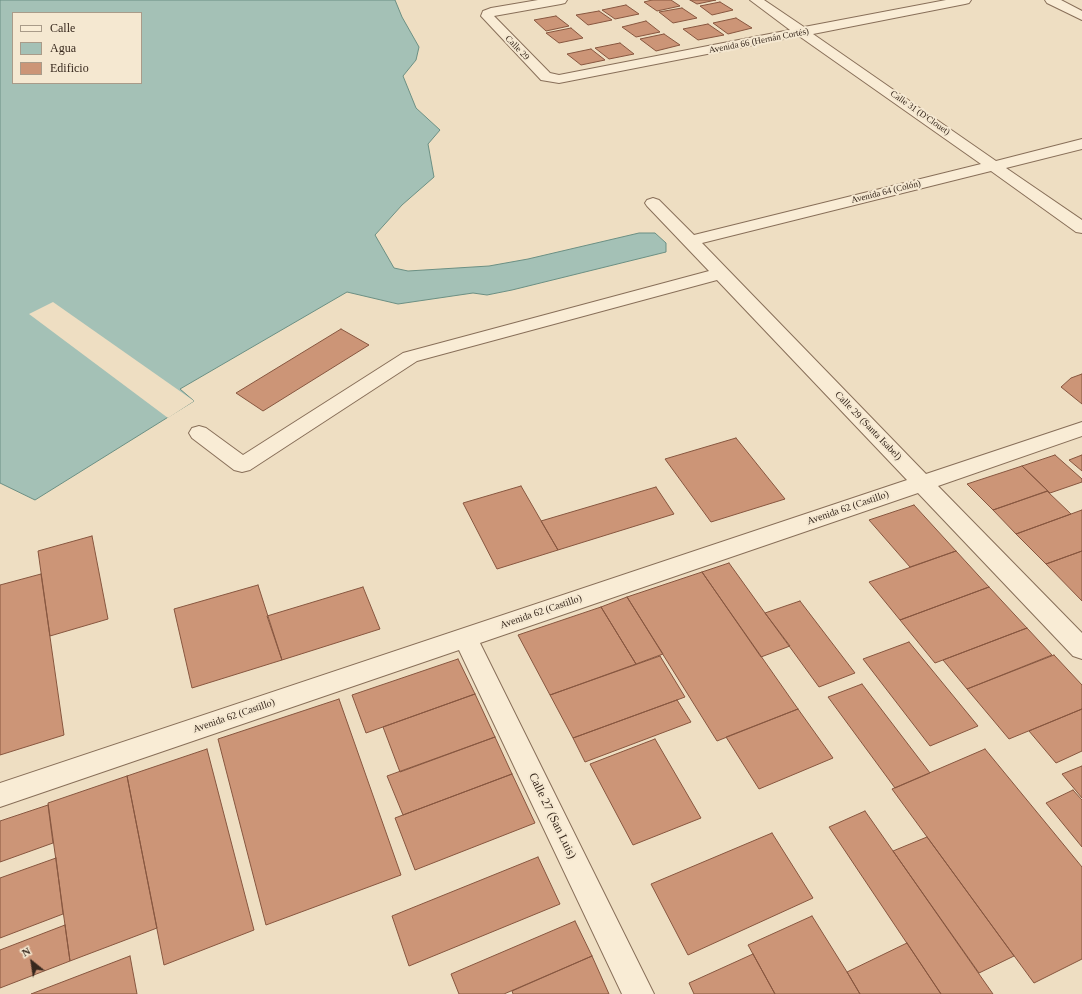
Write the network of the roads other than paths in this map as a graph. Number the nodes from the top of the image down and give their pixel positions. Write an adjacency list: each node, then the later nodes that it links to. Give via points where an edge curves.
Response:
1 (561, 0): 7 (street, Calle 29, via 487,16 546,77)
2 (756, 0): 6 (street, Calle 31 (D'Clouet))
3 (966, 0): 6 (street, Avenida 66 (Hernán Cortés))
4 (1051, 0): 5 (street)
5 (1082, 16)
6 (804, 32): 7 (street, Avenida 66 (Hernán Cortés), via 567,78); 9 (street, Calle 31 (D'Clouet))
7 (551, 78)
8 (1082, 144): 9 (street, Avenida 64 (Colón))
9 (994, 165): 11 (street, Calle 31 (D'Clouet)); 12 (street, Avenida 64 (Colón))
10 (653, 203): 12 (street, Calle 29 (Santa Isabel))
11 (1082, 228)
12 (691, 241): 13 (street, Calle 29 (Santa Isabel))
13 (722, 274): 15 (street, via 410,357 242,465); 16 (street, Calle 29 (Santa Isabel))
14 (1082, 429): 16 (street, Avenida 62 (Castillo))
15 (199, 433)
16 (923, 483): 17 (street, Avenida 62 (Castillo)); 18 (street, Calle 29 (Santa Isabel))
17 (465, 637): 19 (street, Avenida 62 (Castillo)); 20 (street, Calle 27 (San Luis))
18 (1082, 649)
19 (0, 795)
20 (638, 994)

